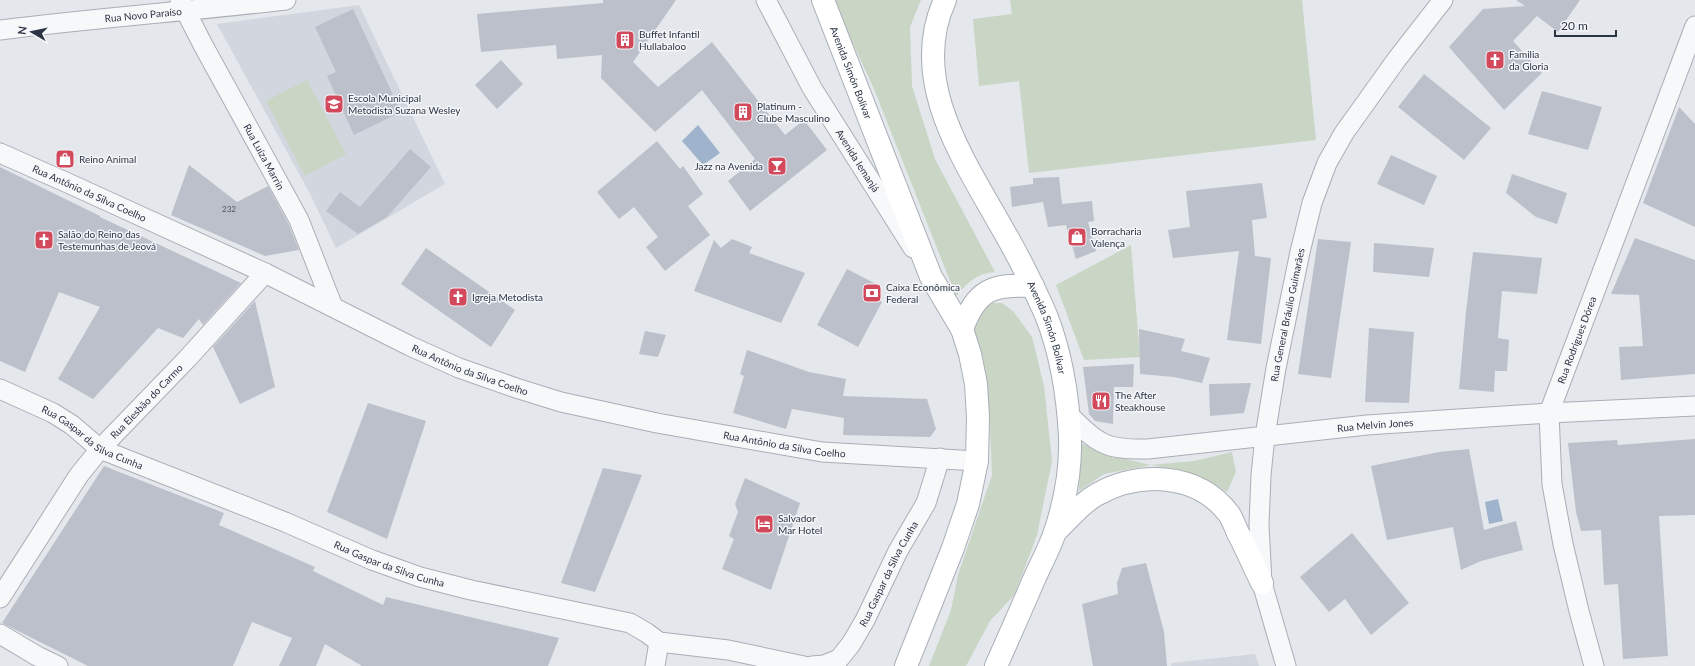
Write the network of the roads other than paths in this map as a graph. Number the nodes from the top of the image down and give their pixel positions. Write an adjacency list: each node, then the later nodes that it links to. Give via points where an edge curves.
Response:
1 (286, 0): 6 (street, Rua Novo Paraíso)
2 (766, 0): 11 (street, Avenida Iemanjá, via 812,88)
3 (823, 0): 11 (street, Avenida Simón Bolívar)
4 (946, 0): 12 (street, Avenida Simón Bolívar, via 936,26 932,61 941,104 959,152)
5 (1443, 0): 19 (street, Rua General Bráulio Guimarães, via 1360,109 1327,163 1312,203 1300,252)
6 (183, 6): 8 (street, Rua Novo Paraíso); 13 (street, Rua Luíza Marrin, via 299,220)
7 (1695, 26): 17 (street, Rua Rodrigues Dórea)
8 (0, 30)
9 (0, 153): 10 (street, Rua Antônio da Silva Coelho)
10 (265, 273): 13 (street, Rua Antônio da Silva Coelho); 20 (street, Rua Elesbão do Carmo)
11 (932, 277): 14 (street, Avenida Simón Bolívar)
12 (1033, 286): 14 (street, via 1009,285 984,293 974,304); 18 (street, Avenida Simón Bolívar, via 1056,346)
13 (333, 307): 21 (street, Rua Antônio da Silva Coelho, via 459,368 561,402 656,423 822,452)
14 (962, 329): 22 (street, Avenida Simón Bolívar, via 976,384)
15 (0, 389): 20 (street, Rua Gaspar da Silva Cunha, via 53,413)
16 (1695, 406): 17 (street, Rua Melvin Jones)
17 (1549, 413): 19 (street, Rua Melvin Jones, via 1367,425); 35 (street, Rua Rodrigues Dórea, via 1554,492 1565,552)
18 (1068, 414): 19 (street, Rua Melvin Jones, via 1093,438 1120,448 1148,449); 23 (street, Avenida Simón Bolívar, via 1069,467)
19 (1265, 436): 24 (street, Rua General Bráulio Guimarães, via 1259,525)
20 (100, 449): 25 (street, Rua Elesbão do Carmo, via 79,474); 27 (street, Rua Gaspar da Silva Cunha, via 285,522 372,560 471,590 630,624)
21 (940, 458): 22 (street, Rua Antônio da Silva Coelho); 31 (street, Rua Gaspar da Silva Cunha, via 926,503 898,551 851,644 839,659 824,665)
22 (977, 461): 32 (street, Avenida Simón Bolívar, via 968,504 954,548)
23 (1054, 533): 24 (street, via 1095,496 1114,487 1134,480 1175,480 1195,486 1214,498 1229,515); 33 (street, Avenida Simón Bolívar)
24 (1262, 583): 34 (street, Rua General Bráulio Guimarães)
25 (0, 598)
26 (0, 634): 28 (street)
27 (659, 642): 29 (street); 30 (street, Rua Gaspar da Silva Cunha, via 728,650)
28 (58, 666)
29 (655, 666)
30 (804, 666)
31 (812, 666)
32 (906, 666)
33 (996, 666)
34 (1286, 666)
35 (1594, 666)

